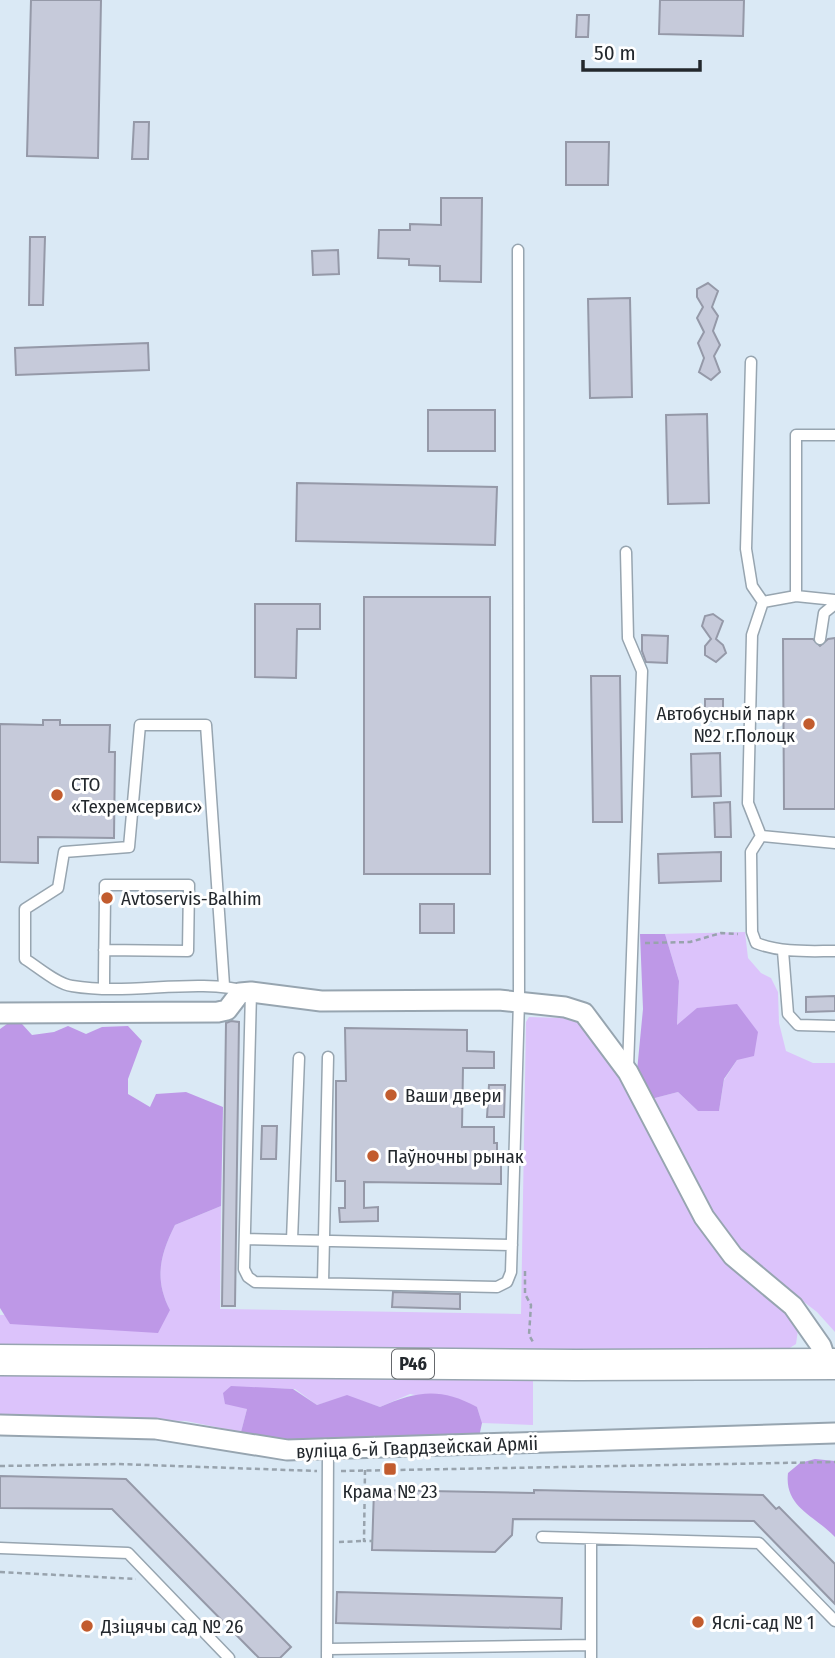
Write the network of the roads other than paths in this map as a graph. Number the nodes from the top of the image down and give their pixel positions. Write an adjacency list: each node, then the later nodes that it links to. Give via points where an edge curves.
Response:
1 (518, 250): 17 (lane)
2 (751, 362): 6 (lane, via 746,549 752,586)
3 (835, 435): 5 (lane, via 796,435)
4 (626, 552): 22 (lane, via 628,638 642,671)
5 (796, 596): 6 (lane); 7 (lane)
6 (763, 602): 9 (lane, via 752,635 748,803)
7 (835, 602): 8 (lane, via 824,613)
8 (820, 639)
9 (761, 836): 10 (lane); 12 (lane, via 751,852 752,932 757,943)
10 (835, 843)
11 (104, 950): 11 (lane, via 105,884 190,885 188,951); 15 (lane)
12 (783, 951): 13 (lane); 19 (lane, via 788,1014 798,1025)
13 (835, 951)
14 (225, 985): 15 (lane, via 135,990); 15 (lane, via 206,725 140,725 129,847 64,852 58,888 25,909 25,959 70,986); 16 (lane)
15 (104, 987)
16 (251, 992): 17 (street, via 321,1001); 18 (street, via 240,993 218,1013); 23 (lane)
17 (519, 1001): 22 (street, via 584,1013); 26 (lane)
18 (0, 1013)
19 (835, 1026)
20 (328, 1056): 25 (lane)
21 (299, 1058): 24 (lane)
22 (628, 1072): 29 (street, via 704,1217 733,1256 793,1306)
23 (245, 1239): 24 (lane); 27 (lane, via 244,1269 255,1282)
24 (292, 1240): 25 (lane)
25 (325, 1240): 26 (lane); 27 (lane)
26 (512, 1245): 27 (lane, via 511,1272 507,1282 497,1287)
27 (323, 1283)
28 (0, 1360): 29 (main road, Р46)
29 (831, 1364)
30 (0, 1425): 32 (street, вуліца 6-й Гвардзейскай Арміі, via 156,1429 260,1448)
31 (835, 1433): 32 (street, вуліца 6-й Гвардзейскай Арміі)
32 (328, 1450): 38 (lane)
33 (542, 1537): 34 (lane)
34 (591, 1539): 36 (lane, via 759,1543); 37 (lane)
35 (0, 1548): 39 (lane, via 128,1553)
36 (835, 1621)
37 (591, 1645): 38 (lane); 40 (lane)
38 (328, 1653)
39 (229, 1658)
40 (591, 1658)

